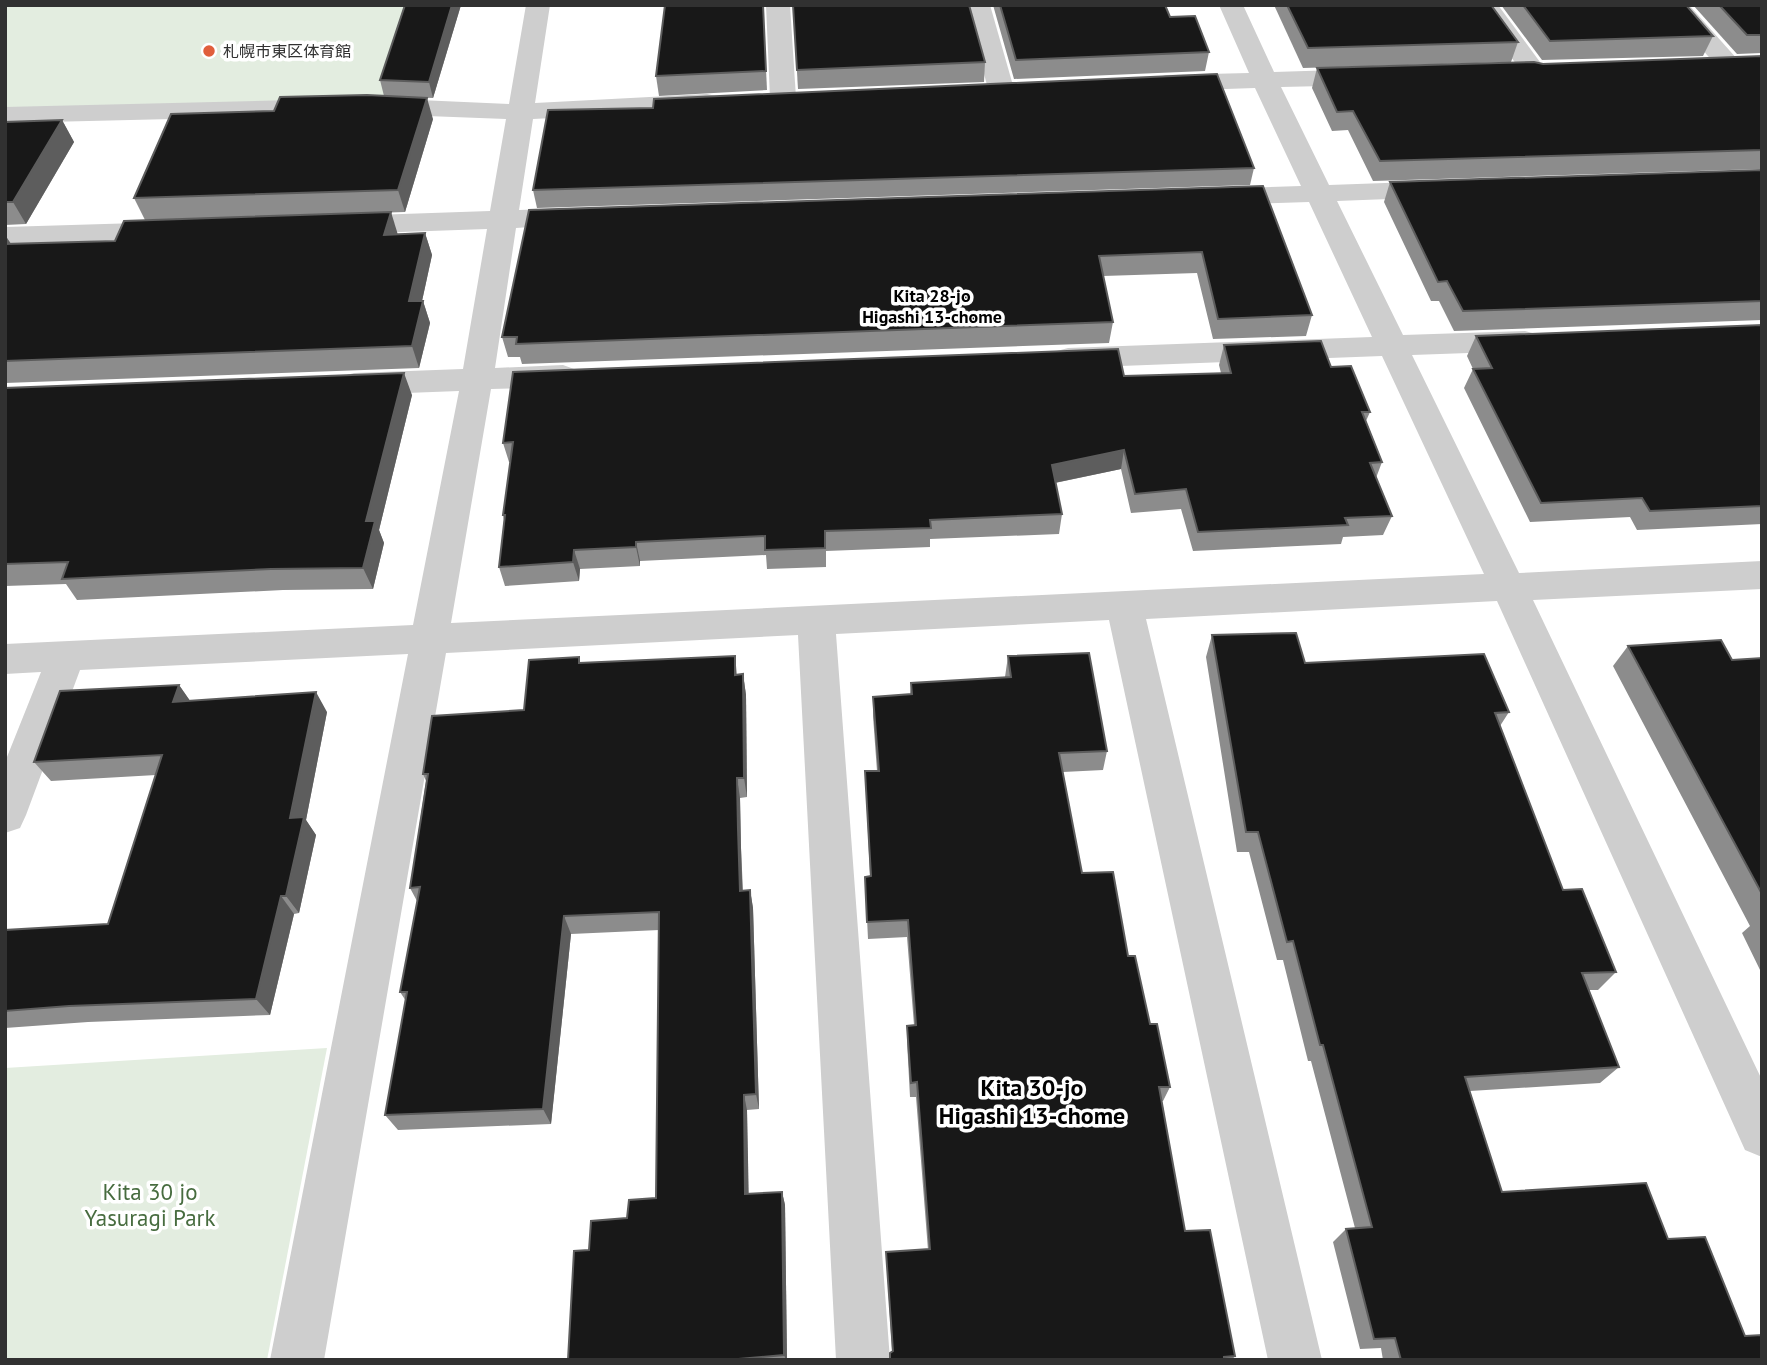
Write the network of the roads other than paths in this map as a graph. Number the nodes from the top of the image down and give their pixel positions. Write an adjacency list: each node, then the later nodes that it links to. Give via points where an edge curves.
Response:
1 (538, 5): 21 (street)
2 (778, 5): 18 (street)
3 (978, 5): 15 (street)
4 (1231, 5): 12 (street)
5 (1486, 5): 10 (street)
6 (1676, 5): 7 (street, via 1740,65)
7 (1702, 66)
8 (1563, 72): 10 (street)
9 (1508, 73): 10 (street)
10 (1535, 73)
11 (1386, 76): 12 (street)
12 (1264, 79): 13 (street); 24 (street)
13 (1139, 84)
14 (1028, 88): 15 (street)
15 (1001, 89): 16 (street)
16 (974, 90)
17 (810, 97): 18 (street)
18 (783, 98): 19 (street)
19 (755, 100)
20 (728, 101): 21 (street)
21 (521, 112): 22 (street, via 374,106); 27 (street)
22 (5, 115)
23 (1472, 188): 24 (street)
24 (1321, 193): 25 (street); 32 (street)
25 (1182, 198)
26 (601, 216): 27 (street)
27 (504, 219): 28 (street); 35 (street)
28 (323, 226)
29 (198, 230): 30 (street)
30 (5, 236)
31 (1557, 340): 32 (street)
32 (1394, 346): 33 (street); 38 (street)
33 (1033, 359)
34 (588, 376): 35 (street)
35 (477, 380): 36 (street); 41 (street)
36 (322, 385)
37 (1762, 575): 38 (street)
38 (1509, 587): 39 (street); 45 (street)
39 (1124, 605): 40 (street); 48 (street)
40 (816, 620): 41 (street); 47 (street)
41 (431, 638): 42 (street); 46 (street)
42 (66, 656): 43 (street); 44 (street)
43 (5, 659)
44 (5, 815)
45 (1762, 1133)
46 (297, 1360)
47 (863, 1360)
48 (1295, 1360)

